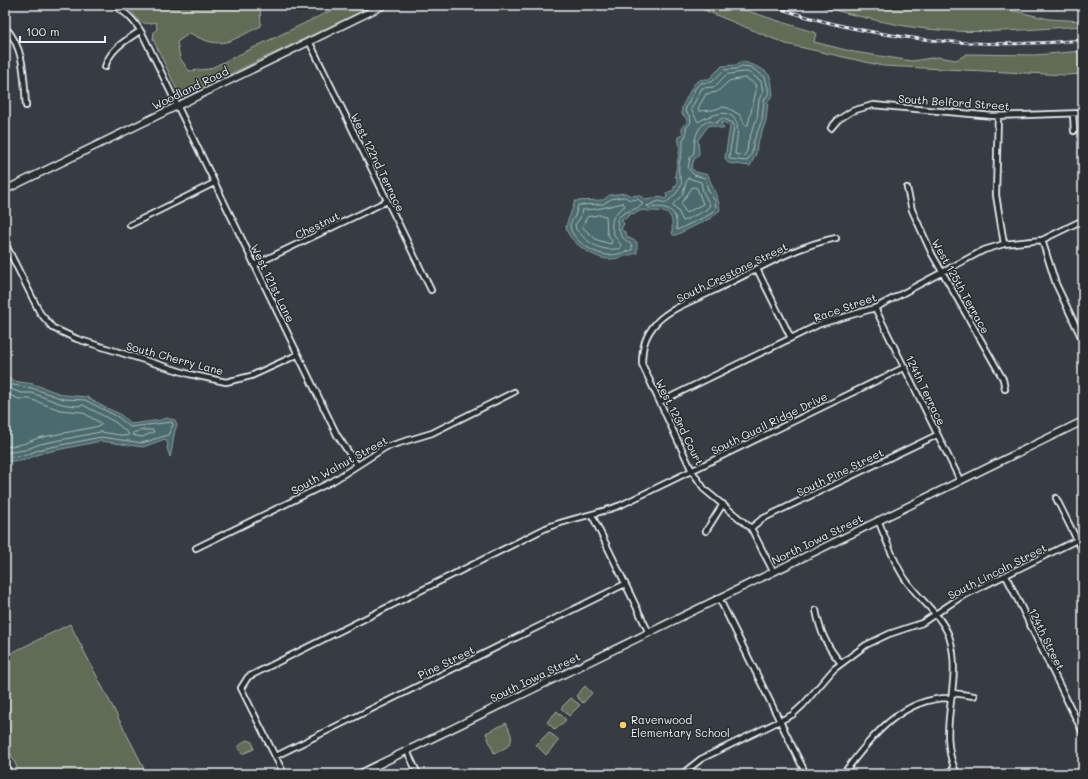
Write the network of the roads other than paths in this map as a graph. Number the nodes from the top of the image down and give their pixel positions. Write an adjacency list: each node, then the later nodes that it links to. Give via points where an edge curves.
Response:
1 (114, 5): 4 (street, West 121st Lane, via 127,13)
2 (384, 5): 5 (street, Woodland Road)
3 (5, 27): 7 (street, via 20,54)
4 (140, 31): 6 (street, via 113,52); 8 (street, West 121st Lane)
5 (309, 41): 8 (street, Woodland Road); 17 (street, West 122nd Terrace)
6 (105, 67)
7 (26, 106)
8 (176, 106): 14 (street, West 121st Lane); 16 (street, Woodland Road)
9 (1083, 113): 10 (street, South Belford Street)
10 (1073, 114): 11 (street, South Belford Street); 13 (street)
11 (998, 116): 12 (street, South Belford Street, via 873,105 852,111); 23 (street, via 996,195)
12 (831, 128)
13 (1074, 131)
14 (214, 183): 19 (street); 24 (street, West 121st Lane)
15 (907, 188): 26 (street, West 125th Terrace, via 912,210)
16 (5, 190)
17 (387, 200): 24 (street, Chestnut); 27 (street, West 122nd Terrace)
18 (1083, 220): 21 (street, Race Street)
19 (130, 225)
20 (836, 238): 25 (street, South Crestone Street, via 789,253)
21 (1042, 240): 23 (street, Race Street); 31 (street, via 1056,284)
22 (5, 243): 32 (street, South Cherry Lane, via 46,322 63,334 189,374 226,382 251,376)
23 (1004, 244): 26 (street, Race Street, via 984,250)
24 (254, 265): 32 (street, West 121st Lane)
25 (757, 269): 29 (street, South Crestone Street, via 658,320); 30 (street)
26 (942, 272): 28 (street, Race Street); 34 (street, West 125th Terrace, via 1003,378)
27 (431, 290)
28 (875, 308): 30 (street, Race Street, via 825,322); 33 (street, 124th Terrace)
29 (646, 337): 36 (street, West 123rd Court, via 642,364)
30 (791, 338): 36 (street, Race Street)
31 (1083, 341)
32 (297, 355): 39 (street, West 121st Lane, via 337,434)
33 (905, 367): 38 (street, 124th Terrace); 40 (street, South Quail Ridge Drive)
34 (1005, 389)
35 (514, 392): 39 (street, South Walnut Street, via 432,433 386,447)
36 (660, 402): 40 (street, West 123rd Court)
37 (1083, 421): 41 (street, North Iowa Street)
38 (937, 435): 41 (street, 124th Terrace); 46 (street, South Pine Street, via 762,520)
39 (357, 465): 50 (street, South Walnut Street, via 332,482)
40 (692, 470): 43 (street, West 123rd Court, via 705,490); 44 (street, South Quail Ridge Drive, via 641,496)
41 (960, 480): 45 (street, North Iowa Street)
42 (1056, 498): 49 (street)
43 (723, 504): 46 (street, West 123rd Court); 47 (street)
44 (592, 515): 54 (street); 65 (street, South Quail Ridge Drive, via 546,528 248,677 241,688)
45 (878, 520): 52 (street, North Iowa Street); 57 (street, via 903,576)
46 (751, 528): 52 (street, West 123rd Court)
47 (706, 531)
48 (1083, 537): 49 (street, South Lincoln Street)
49 (1077, 540): 51 (street); 53 (street, South Lincoln Street)
50 (196, 548)
51 (1083, 552)
52 (773, 571): 55 (street, North Iowa Street)
53 (1006, 576): 57 (street, South Lincoln Street, via 961,597); 63 (street, 124th Street)
54 (625, 584): 58 (street); 65 (street, Pine Street)
55 (719, 598): 58 (street, South Iowa Street); 62 (street)
56 (816, 610): 59 (street, via 824,639)
57 (936, 615): 59 (street, South Lincoln Street, via 915,627 878,639); 60 (street, via 951,647 954,667)
58 (649, 633): 64 (street, South Iowa Street)
59 (841, 663): 62 (street, South Lincoln Street, via 798,710)
60 (952, 696): 61 (street); 67 (street, via 947,734 948,750); 74 (street, via 922,702 889,721 873,736)
61 (974, 696)
62 (780, 721): 72 (street, South Lincoln Street, via 701,759); 73 (street)
63 (1083, 733)
64 (407, 751): 70 (street, South Iowa Street); 71 (street)
65 (276, 756): 69 (street)
66 (5, 765): 68 (street)
67 (954, 769): 75 (street); 76 (street)
68 (9, 774)
69 (284, 774)
70 (359, 774)
71 (418, 774)
72 (682, 774)
73 (806, 774)
74 (843, 774)
75 (944, 774)
76 (957, 774)

